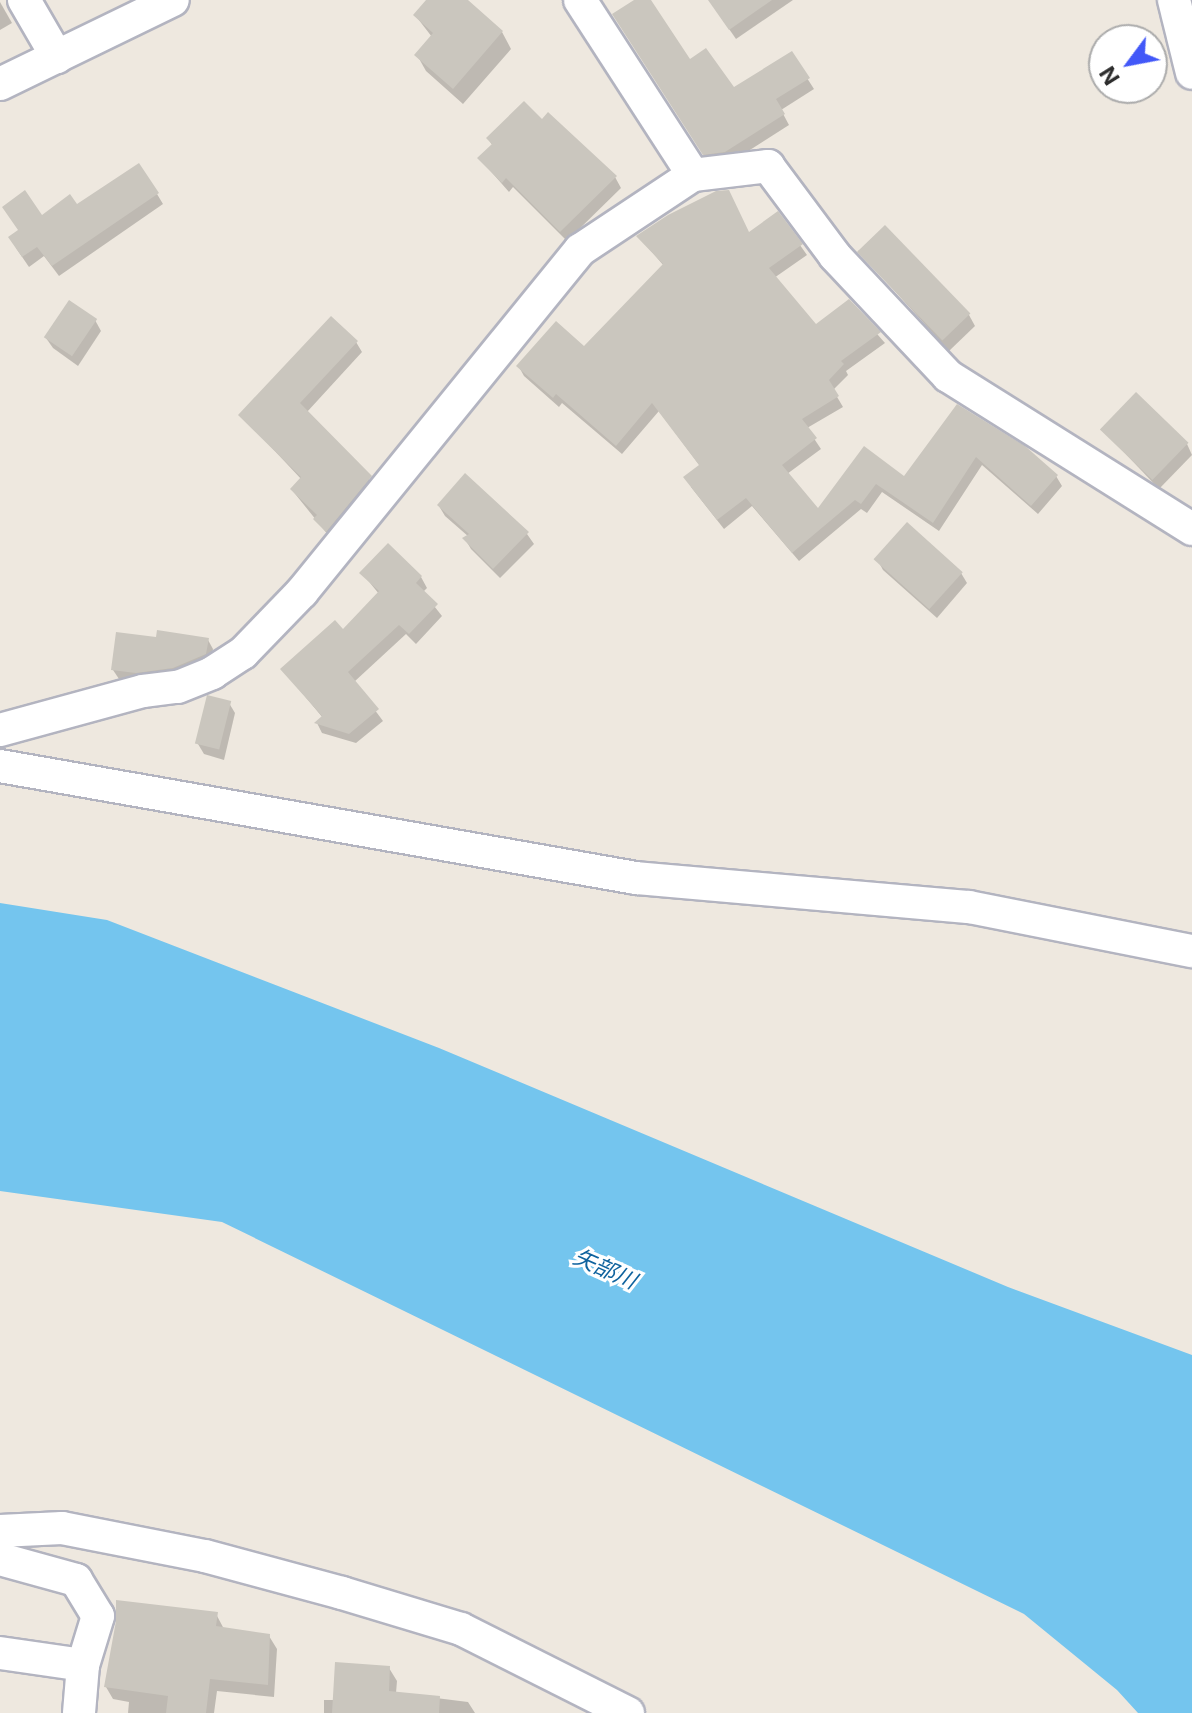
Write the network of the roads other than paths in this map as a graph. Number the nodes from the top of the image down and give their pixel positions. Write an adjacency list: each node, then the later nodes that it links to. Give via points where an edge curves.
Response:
1 (24, 0): 5 (street)
2 (173, 0): 5 (street)
3 (580, 0): 8 (street)
4 (1174, 0): 6 (street)
5 (57, 57): 7 (street)
6 (1192, 73)
7 (0, 84)
8 (693, 175): 9 (street, via 768,166 835,256 948,376); 10 (street, via 580,250 302,592 243,653 178,687 143,691)
9 (1192, 529)
10 (0, 730)
11 (0, 766): 12 (street, via 636,878 969,907)
12 (1192, 951)
13 (0, 1531): 18 (street, via 62,1528 205,1556 342,1593 461,1629)
14 (0, 1559): 16 (street, via 76,1580 98,1616)
15 (0, 1653): 16 (street)
16 (83, 1665): 17 (street)
17 (79, 1713)
18 (628, 1713)

